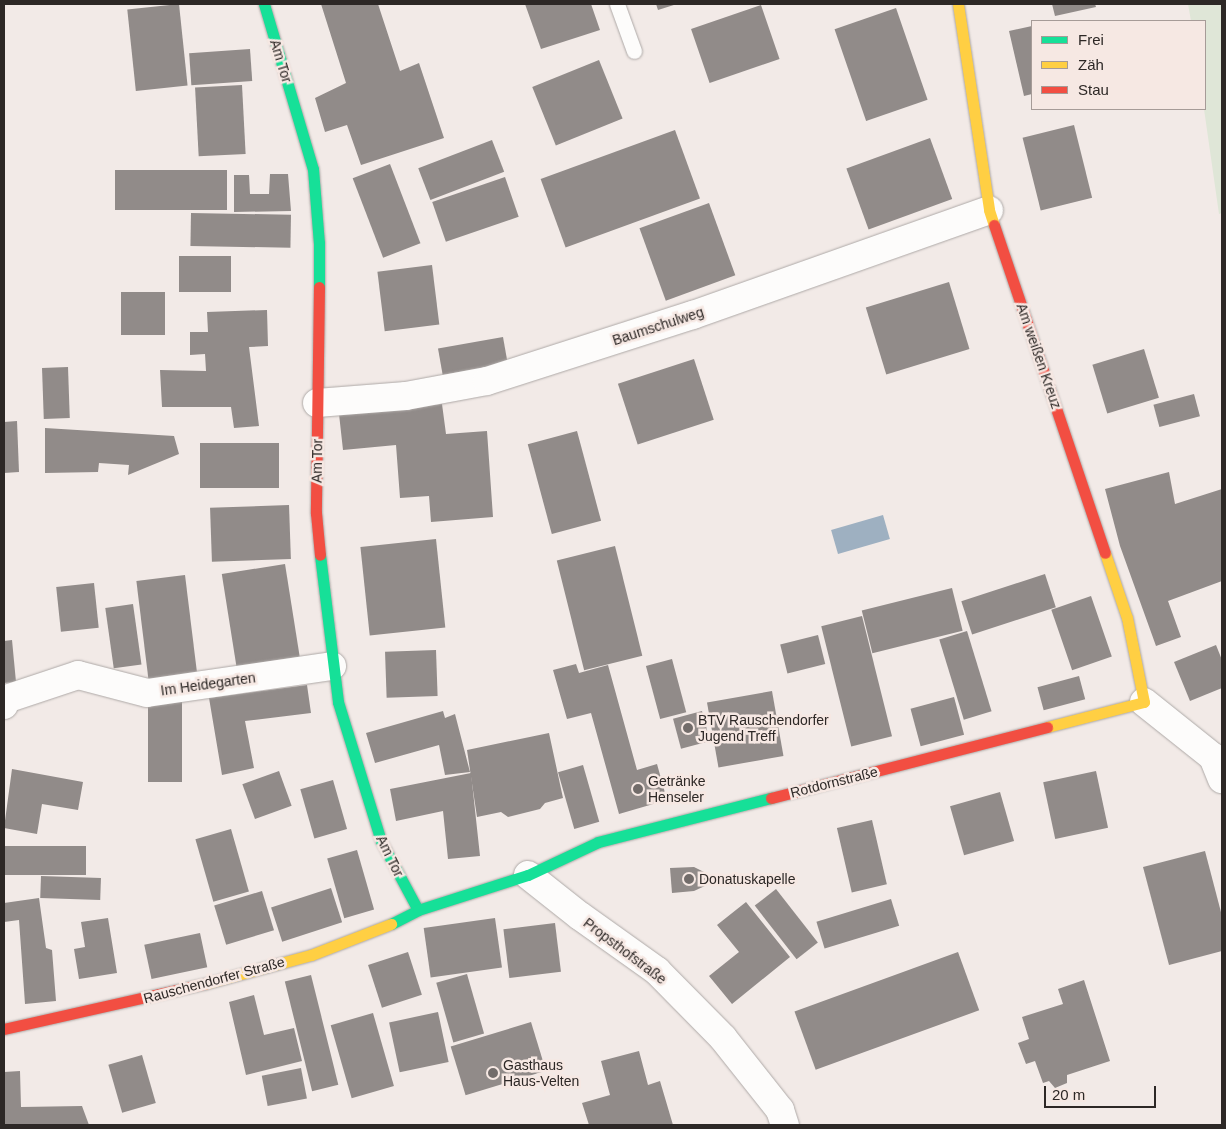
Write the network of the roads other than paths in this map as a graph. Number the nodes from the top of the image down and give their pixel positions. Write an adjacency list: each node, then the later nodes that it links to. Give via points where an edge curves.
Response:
1 (264, 4): 6 (street, Am Tor, via 313,169 319,243)
2 (617, 4): 4 (lane)
3 (958, 4): 5 (street, Am weißen Kreuz)
4 (634, 51)
5 (989, 210): 6 (street, Baumschulweg, via 693,315 486,381 406,396); 8 (street, Am weißen Kreuz, via 1127,618)
6 (317, 403): 7 (street, Am Tor, via 316,513)
7 (332, 666): 9 (street, Im Heidegarten, via 147,693 78,675 6,699); 12 (street, Am Tor, via 338,702 381,841)
8 (1144, 702): 10 (street); 11 (street, Rotdornstraße, via 598,842)
9 (4, 705)
10 (1219, 764)
11 (528, 875): 12 (street); 14 (street, Propsthofstraße, via 657,971 723,1038 780,1110)
12 (418, 910): 13 (street, Rauschendorfer Straße, via 387,926 310,955 165,994)
13 (4, 1029)
14 (784, 1125)

